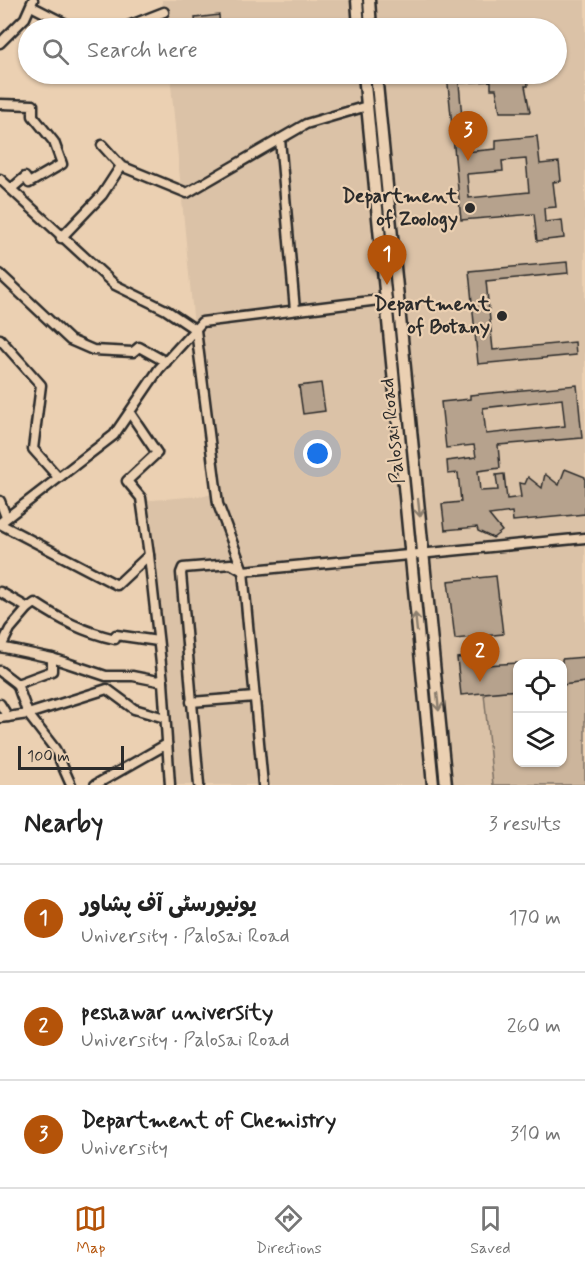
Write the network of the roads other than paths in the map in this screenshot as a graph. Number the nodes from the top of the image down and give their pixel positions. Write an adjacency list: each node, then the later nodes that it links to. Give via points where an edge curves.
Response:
1 (357, 0): 8 (street)
2 (369, 0): 9 (street)
3 (32, 3): 5 (street); 6 (street)
4 (164, 12): 7 (street)
5 (24, 18)
6 (57, 18)
7 (149, 18)
8 (358, 18)
9 (370, 18)
10 (18, 24): 11 (street)
11 (0, 43)
12 (365, 84): 15 (street)
13 (377, 84): 19 (street, Palosai Road)
14 (0, 104): 22 (street, via 33,105 33,116 54,142 62,164 29,183 25,177)
15 (367, 106): 16 (street, via 306,124); 18 (street)
16 (280, 139): 20 (street, via 187,193); 26 (street)
17 (102, 145): 20 (street)
18 (372, 149): 19 (street); 25 (street)
19 (384, 149): 25 (street, Palosai Road)
20 (121, 166): 23 (street, via 102,195)
21 (0, 179): 22 (street)
22 (11, 189): 23 (street)
23 (61, 238): 27 (street, via 115,285)
24 (0, 274): 29 (street, via 70,340 93,350 133,352 139,347)
25 (392, 299): 26 (street); 36 (street, Palosai Road, one-way to 36); 37 (street)
26 (296, 310): 27 (street, via 202,322)
27 (196, 330): 29 (street); 38 (street, via 218,504)
28 (0, 339): 31 (street, via 41,385 33,449)
29 (166, 362): 30 (street)
30 (129, 413): 31 (street, via 114,435); 35 (street, via 157,453 127,481 141,498)
31 (58, 477): 33 (street)
32 (0, 501): 33 (street)
33 (2, 521): 35 (street, via 117,585)
34 (585, 538): 36 (street)
35 (149, 555): 41 (street)
36 (423, 555): 37 (street); 60 (street, Palosai Road, one-way to 60)
37 (409, 556): 38 (street); 59 (street, one-way to 37)
38 (243, 571): 47 (street); 48 (street, via 231,564 183,568)
39 (0, 592): 40 (street)
40 (28, 608): 41 (street, via 35,603 91,634); 42 (street)
41 (158, 641): 45 (street)
42 (1, 647): 43 (street)
43 (51, 658): 45 (street, via 106,676); 46 (street, via 52,671)
44 (0, 671): 46 (street)
45 (163, 682): 52 (street)
46 (17, 684): 50 (street)
47 (255, 697): 48 (street); 58 (street)
48 (191, 702): 57 (street)
49 (0, 704): 51 (street)
50 (28, 714): 51 (street); 52 (street, via 107,690 135,709); 54 (street, via 55,749)
51 (4, 718)
52 (165, 718): 53 (street)
53 (167, 744): 55 (street); 56 (street)
54 (71, 785)
55 (95, 785)
56 (170, 785)
57 (199, 785)
58 (263, 785)
59 (433, 785)
60 (446, 785)

